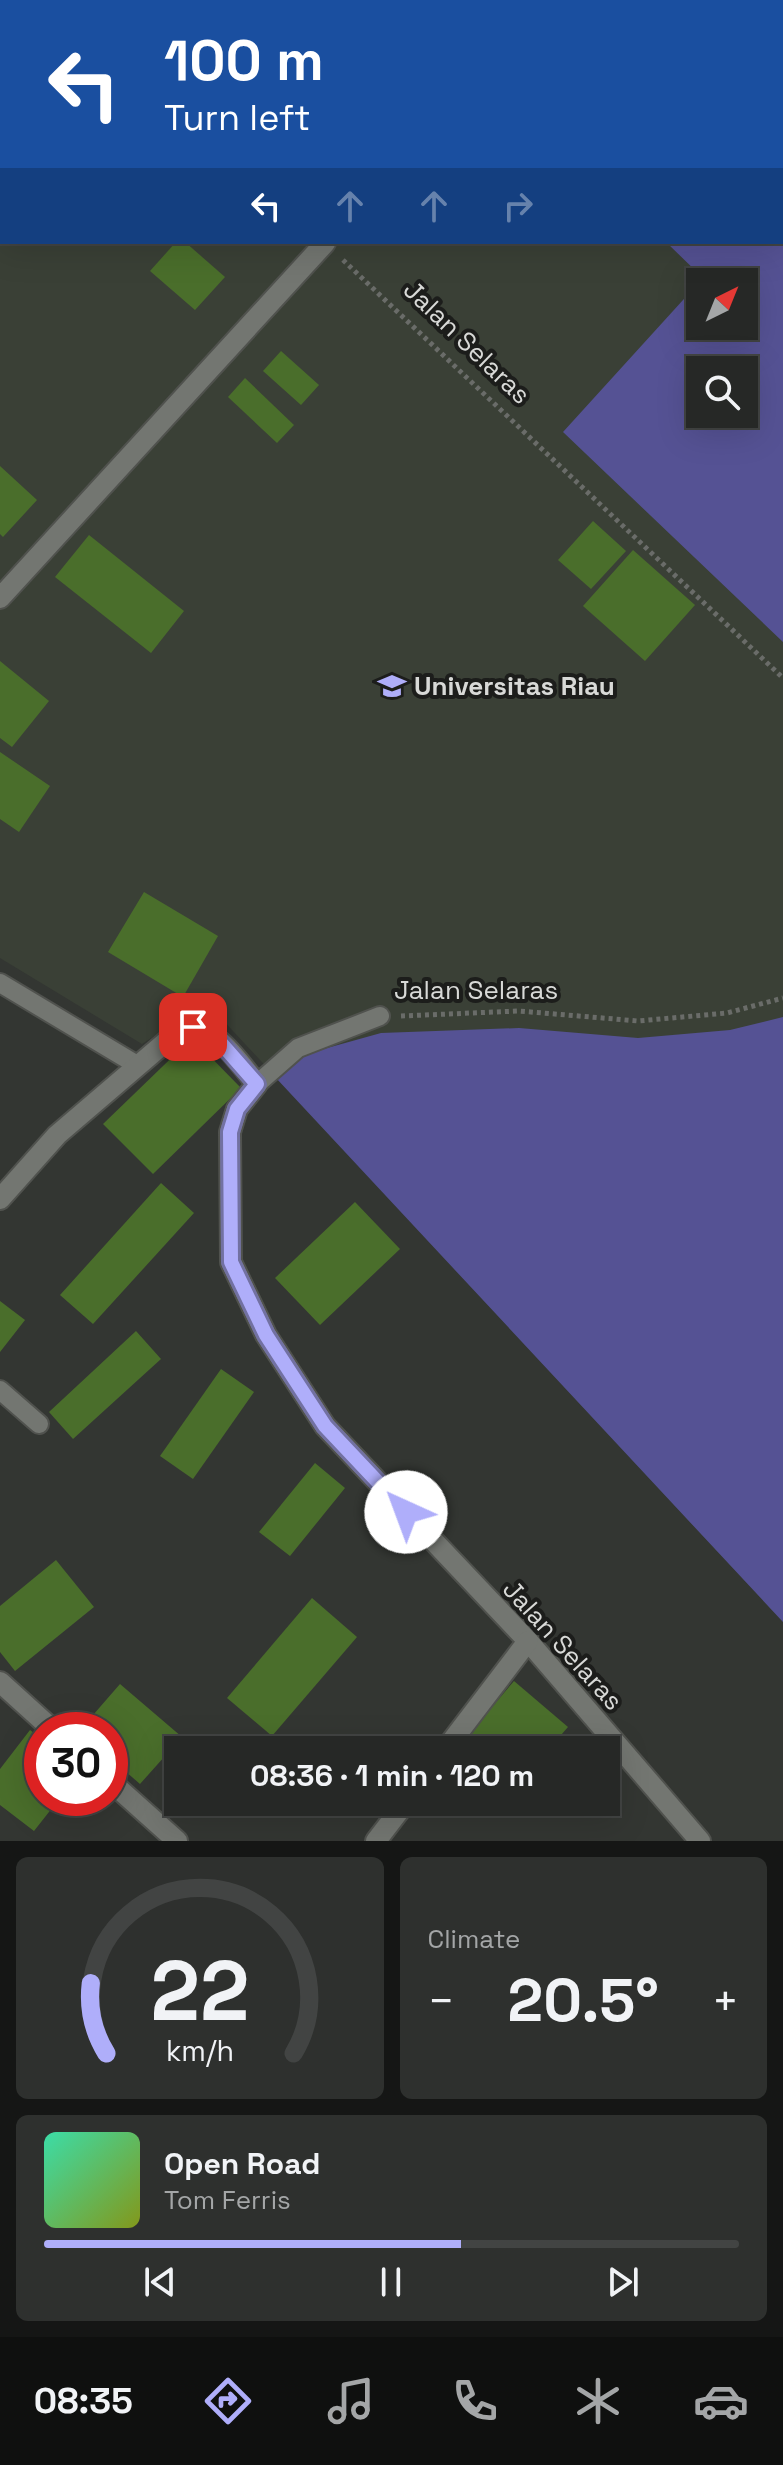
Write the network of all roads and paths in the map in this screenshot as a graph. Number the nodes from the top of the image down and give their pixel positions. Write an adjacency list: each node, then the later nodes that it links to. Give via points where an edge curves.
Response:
1 (323, 244): 3 (street)
2 (327, 244): 4 (path, Jalan Selaras)
3 (0, 598)
4 (783, 678)
5 (0, 983): 8 (lane)
6 (783, 998): 7 (path, Jalan Selaras, via 727,1013 638,1021 519,1011)
7 (380, 1016): 9 (lane, Jalan Selaras, via 298,1048)
8 (137, 1065): 9 (street, via 182,1028 193,1027 220,1042); 10 (street, via 57,1135)
9 (257, 1084): 13 (street, Jalan Selaras, via 237,1109 230,1132 231,1262 266,1335 325,1426)
10 (0, 1199)
11 (0, 1390): 12 (lane)
12 (39, 1424)
13 (528, 1641): 16 (street); 21 (street, Jalan Selaras)
14 (0, 1682): 15 (street)
15 (33, 1712)
16 (456, 1736)
17 (128, 1797): 19 (street)
18 (395, 1816): 20 (street)
19 (177, 1841)
20 (376, 1841)
21 (700, 1841)

